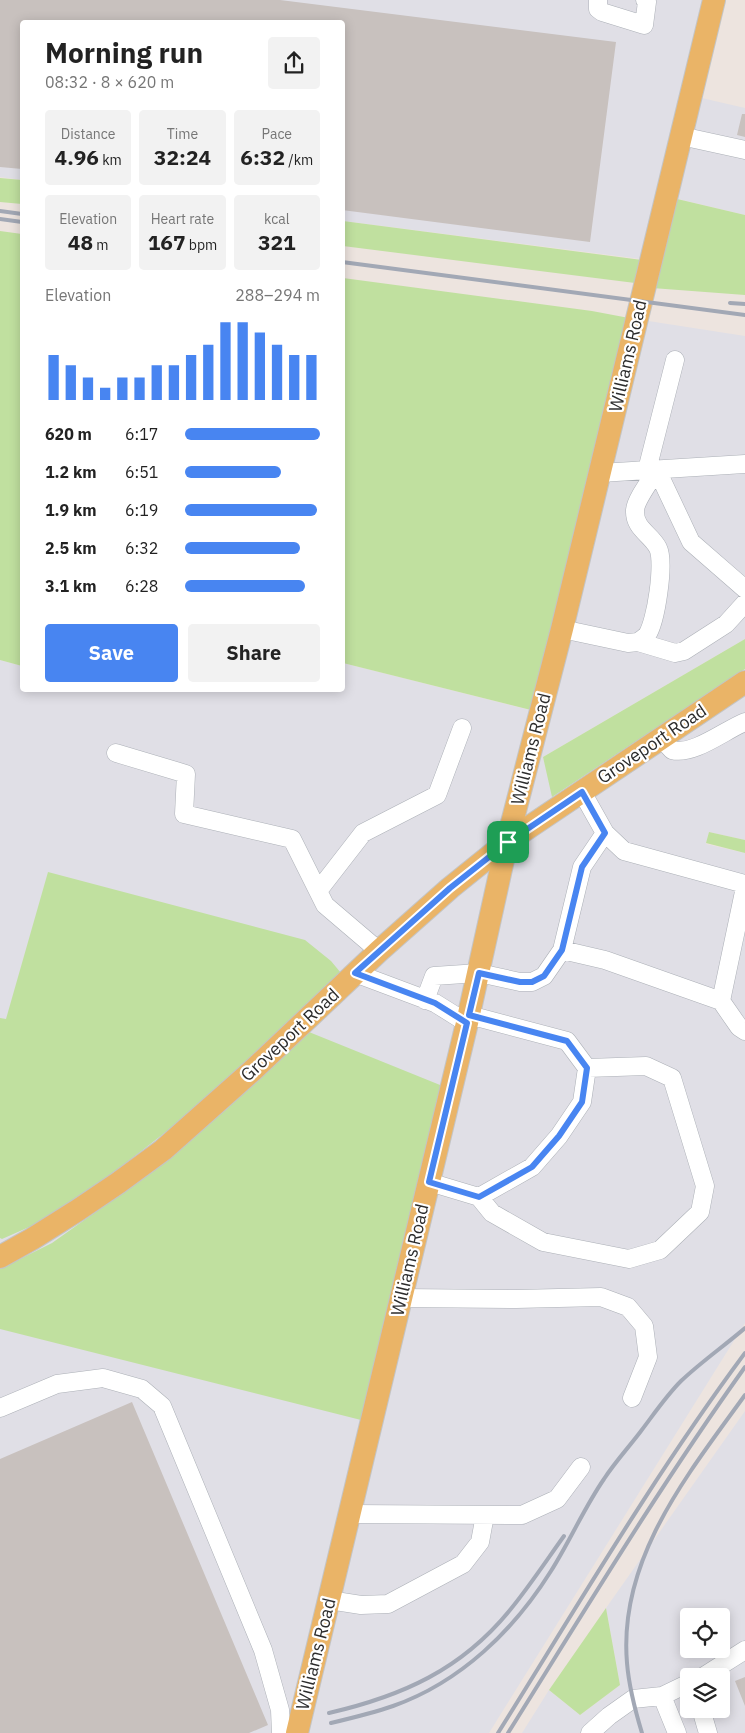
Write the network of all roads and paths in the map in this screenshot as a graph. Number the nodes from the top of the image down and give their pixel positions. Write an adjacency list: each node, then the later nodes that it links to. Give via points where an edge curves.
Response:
1 (598, 0): 2 (lane, via 598,8 602,12 644,25)
2 (645, 0)
3 (714, 0): 4 (main road, Williams Road)
4 (680, 136): 5 (lane); 9 (main road, Williams Road)
5 (745, 150)
6 (675, 360): 8 (lane)
7 (745, 464): 8 (lane)
8 (652, 470): 9 (lane); 10 (lane, via 691,542); 13 (lane, via 635,511 637,524 658,548 660,582 650,627)
9 (600, 473): 12 (main road, Williams Road)
10 (745, 589)
11 (745, 603): 13 (lane, via 726,624 684,651 675,654)
12 (562, 629): 13 (lane, via 628,643); 21 (main road, Williams Road)
13 (638, 642)
14 (745, 682): 17 (main road, Groveport Road)
15 (745, 722): 17 (lane, via 686,752 672,750)
16 (462, 728): 23 (lane, via 437,795 363,833)
17 (662, 738): 19 (main road, Groveport Road)
18 (116, 753): 23 (lane, via 186,774 184,814 292,839)
19 (582, 792): 20 (lane); 21 (main road, Groveport Road)
20 (605, 833): 22 (lane, via 624,851); 24 (lane, via 582,867)
21 (508, 842): 25 (main road, Groveport Road); 27 (main road, Williams Road)
22 (745, 885): 29 (lane)
23 (318, 892): 25 (lane, via 325,905)
24 (562, 950): 27 (lane, via 544,976 532,982); 29 (lane, via 605,960)
25 (379, 951): 26 (main road, Groveport Road)
26 (355, 973): 28 (lane); 35 (main road, Groveport Road, via 163,1150 78,1210)
27 (479, 973): 28 (lane, via 434,976); 30 (main road, Williams Road)
28 (426, 1000): 30 (lane)
29 (721, 1001): 31 (lane)
30 (468, 1019): 32 (lane, via 567,1041); 33 (main road, Williams Road)
31 (745, 1031)
32 (587, 1068): 34 (lane, via 582,1102 559,1136 532,1167); 34 (lane, via 646,1066 672,1078 705,1186 700,1212 660,1250 629,1259 543,1242 492,1213)
33 (429, 1182): 34 (lane); 36 (main road, Williams Road)
34 (479, 1197)
35 (0, 1257)
36 (401, 1298): 37 (lane, via 601,1297 628,1306 644,1326 648,1357); 40 (main road, Williams Road)
37 (632, 1398)
38 (0, 1408): 48 (lane, via 57,1384 103,1378 142,1389 162,1406 263,1650 280,1710)
39 (581, 1467): 41 (lane, via 557,1499 522,1516)
40 (350, 1514): 41 (lane); 42 (main road, Williams Road)
41 (485, 1515): 42 (lane, via 480,1542 464,1564 388,1604 362,1605)
42 (329, 1600): 49 (main road, Williams Road)
43 (745, 1650): 44 (lane)
44 (717, 1668)
45 (680, 1687): 46 (lane)
46 (662, 1696): 50 (lane, via 633,1699); 51 (lane)
47 (704, 1718): 52 (lane)
48 (281, 1733)
49 (297, 1733)
50 (590, 1733)
51 (677, 1733)
52 (708, 1733)

